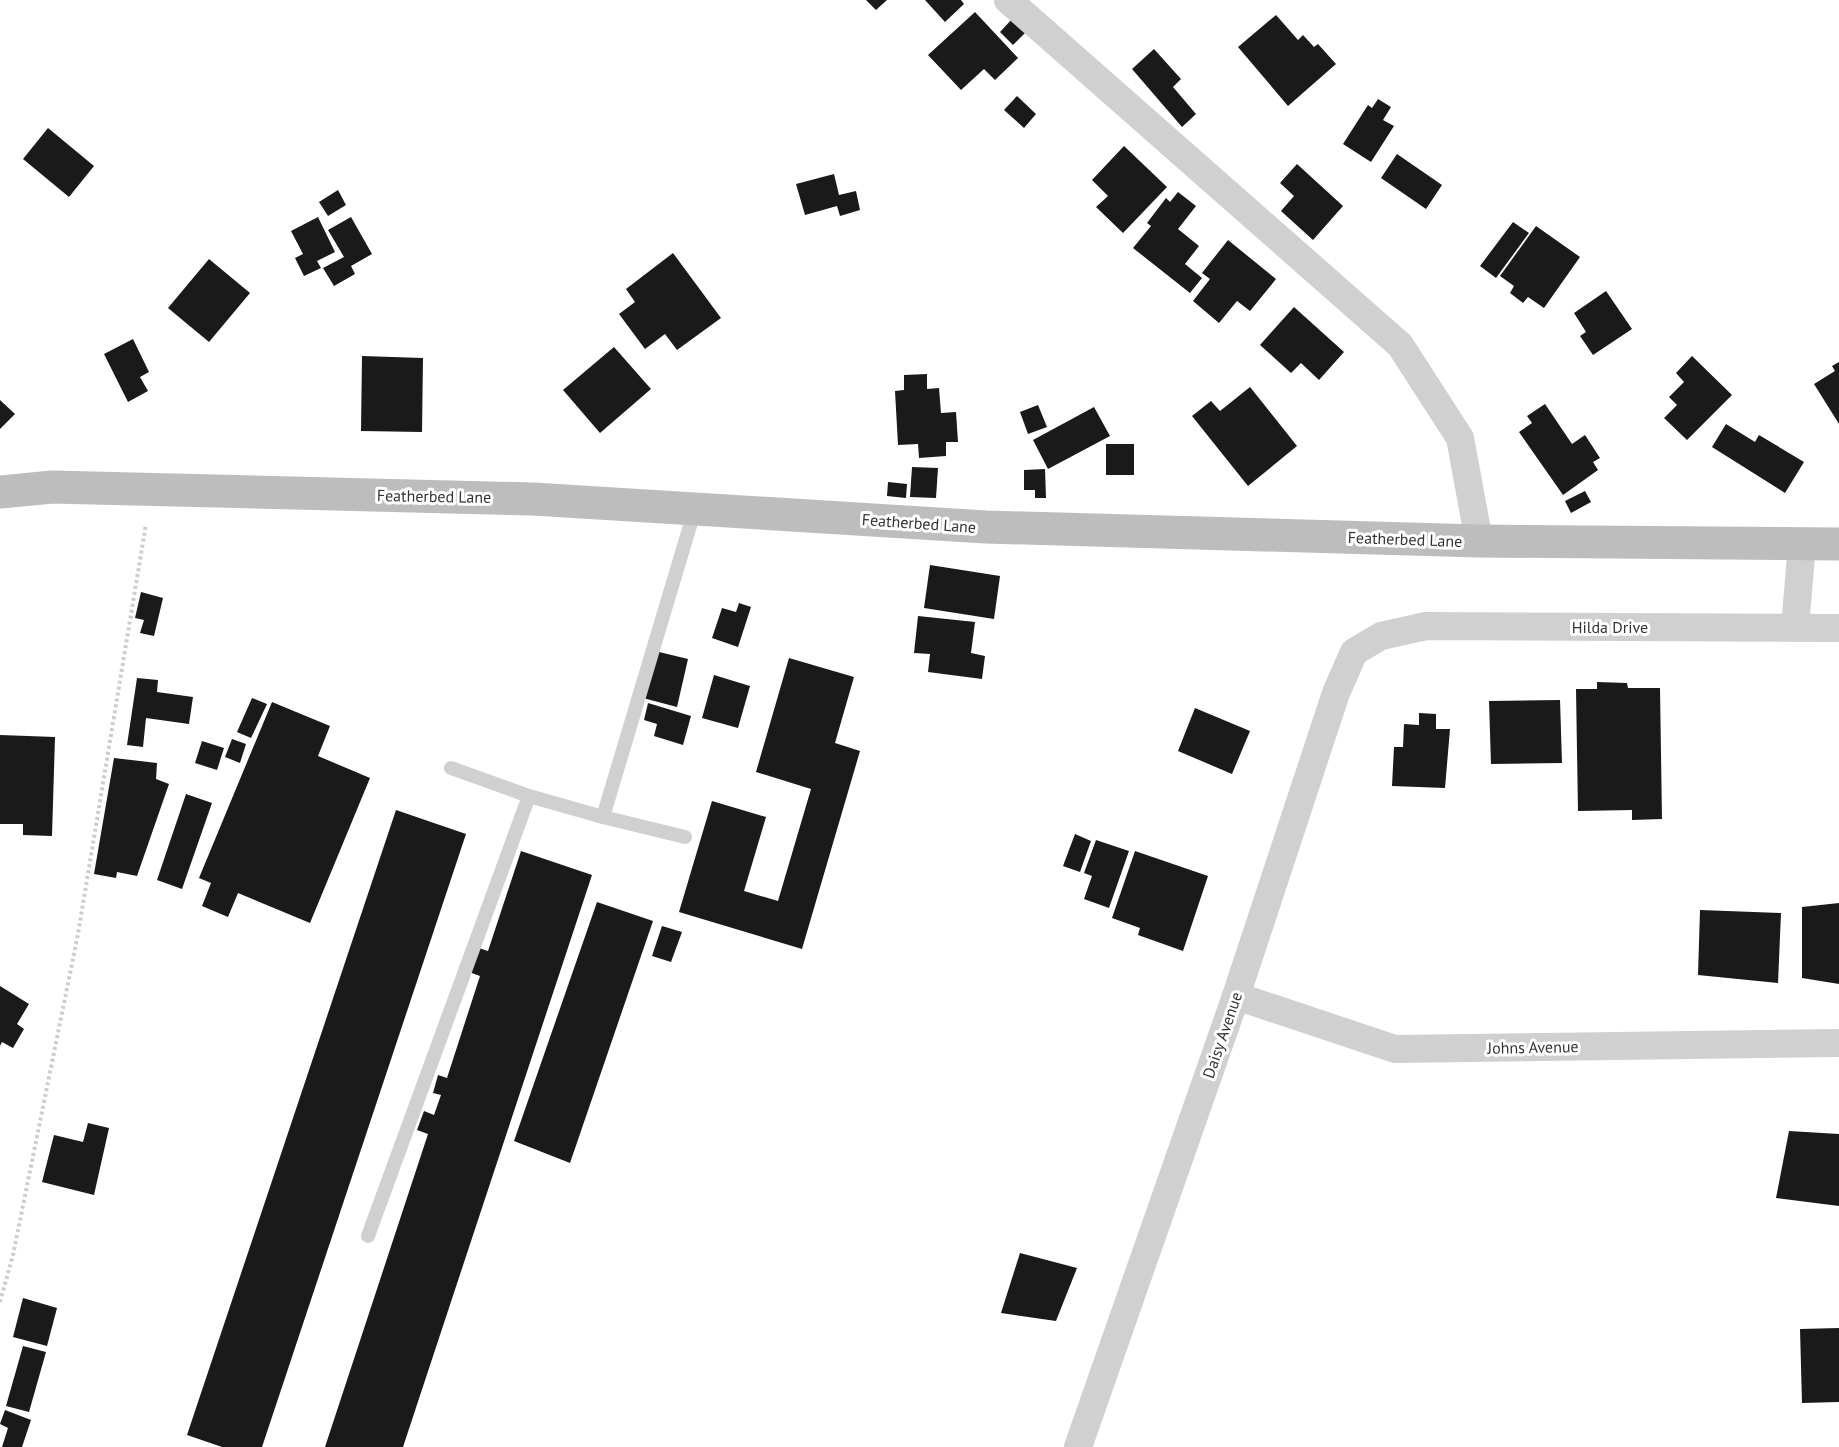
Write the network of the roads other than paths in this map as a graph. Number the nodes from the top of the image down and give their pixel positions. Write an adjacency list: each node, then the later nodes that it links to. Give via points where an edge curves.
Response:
1 (1008, 0): 4 (street, via 1400,345 1460,438)
2 (0, 492): 3 (main road, Featherbed Lane, via 52,487 151,489 533,499)
3 (695, 509): 4 (main road, Featherbed Lane, via 986,527); 12 (lane)
4 (1479, 541): 5 (main road, Featherbed Lane)
5 (1802, 544): 6 (main road, Featherbed Lane); 7 (street)
6 (1839, 544)
7 (1795, 627): 8 (street, Hilda Drive); 9 (street, Hilda Drive, via 1426,626)
8 (1839, 627)
9 (1381, 636): 14 (street, Daisy Avenue, via 1354,652 1336,693)
10 (451, 768): 11 (lane)
11 (529, 795): 12 (lane); 16 (lane)
12 (603, 817): 13 (lane)
13 (685, 837)
14 (1236, 996): 15 (street, Johns Avenue, via 1395,1049); 17 (street, Daisy Avenue)
15 (1839, 1043)
16 (368, 1236)
17 (1078, 1447)

